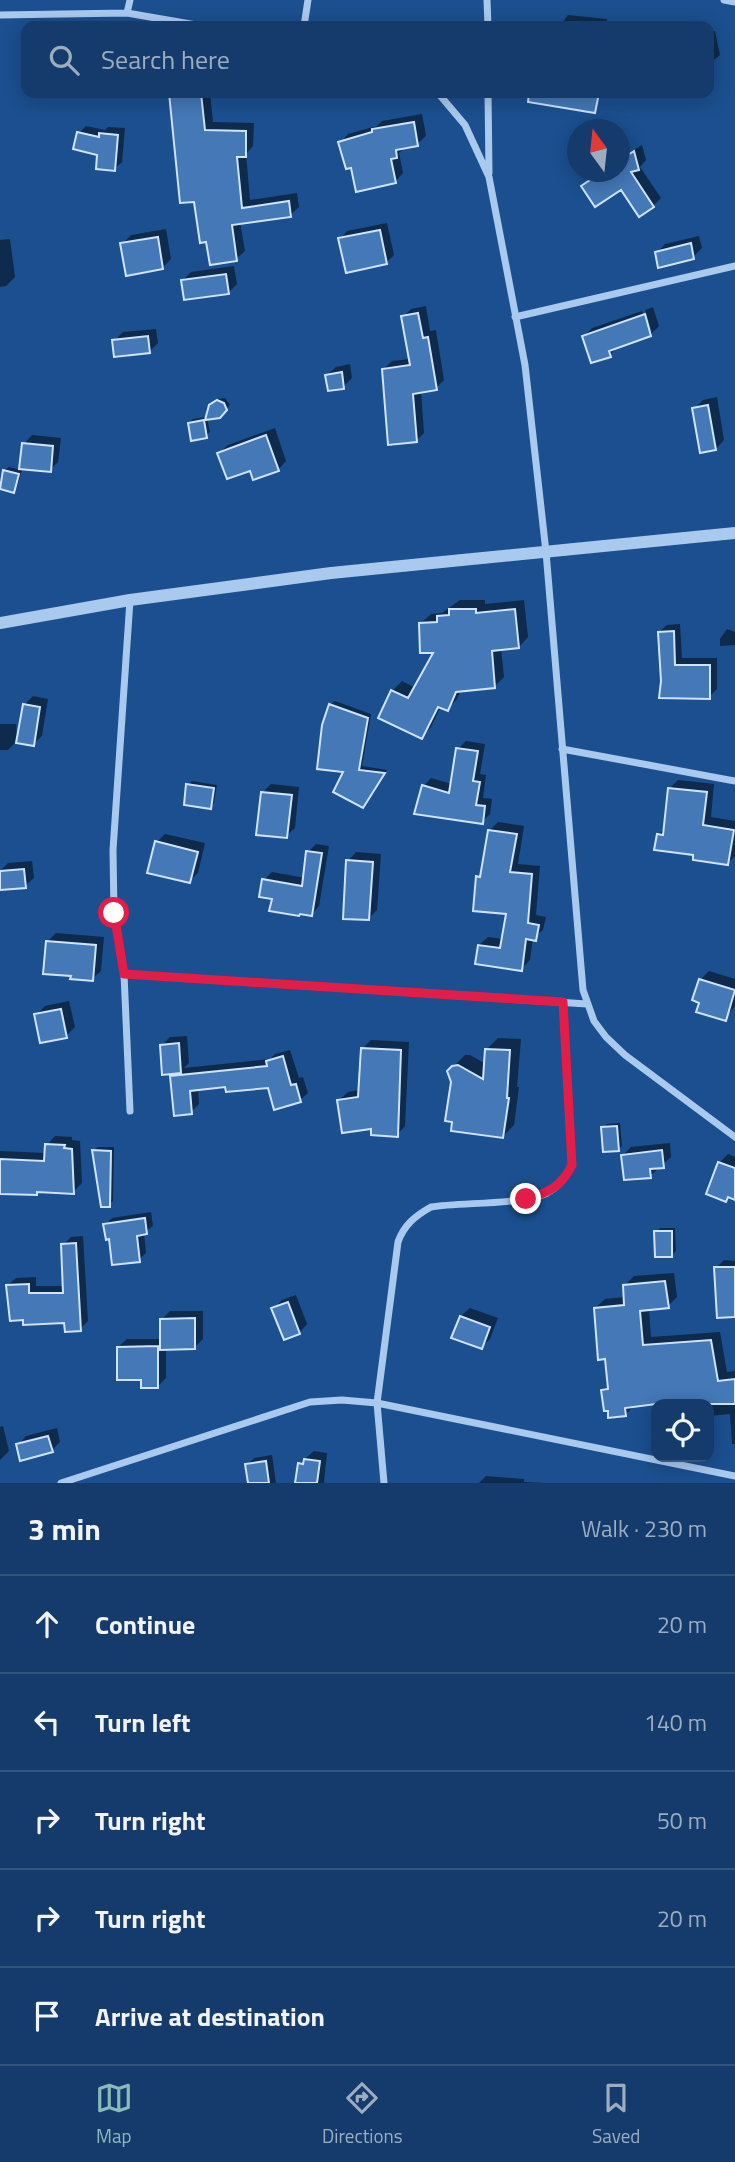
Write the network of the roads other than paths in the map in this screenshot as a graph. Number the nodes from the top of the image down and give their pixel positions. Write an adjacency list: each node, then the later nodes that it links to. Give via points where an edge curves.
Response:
1 (130, 0): 6 (street)
2 (308, 0): 9 (street)
3 (487, 0): 10 (street)
4 (724, 0): 5 (street)
5 (735, 2)
6 (127, 13): 7 (street); 8 (street)
7 (0, 15)
8 (173, 21)
9 (305, 21)
10 (488, 21)
11 (442, 98): 13 (street, via 465,125)
12 (488, 98): 13 (street)
13 (489, 177): 15 (street)
14 (735, 265): 15 (street)
15 (515, 317): 17 (street, via 525,365)
16 (735, 533): 17 (street)
17 (546, 552): 18 (street, via 331,573); 20 (street)
18 (130, 600): 19 (street); 22 (street, via 113,850 114,913)
19 (0, 623)
20 (562, 749): 21 (street); 24 (street)
21 (735, 781)
22 (124, 974): 23 (street); 25 (street)
23 (563, 1002): 24 (street); 27 (street, via 572,1165 567,1176 547,1194 431,1208 408,1223 398,1242)
24 (587, 1004): 26 (street, via 594,1021 625,1055)
25 (130, 1111)
26 (735, 1138)
27 (377, 1403): 28 (street); 29 (street, via 310,1402); 30 (street)
28 (735, 1476)
29 (61, 1483)
30 (384, 1483)

